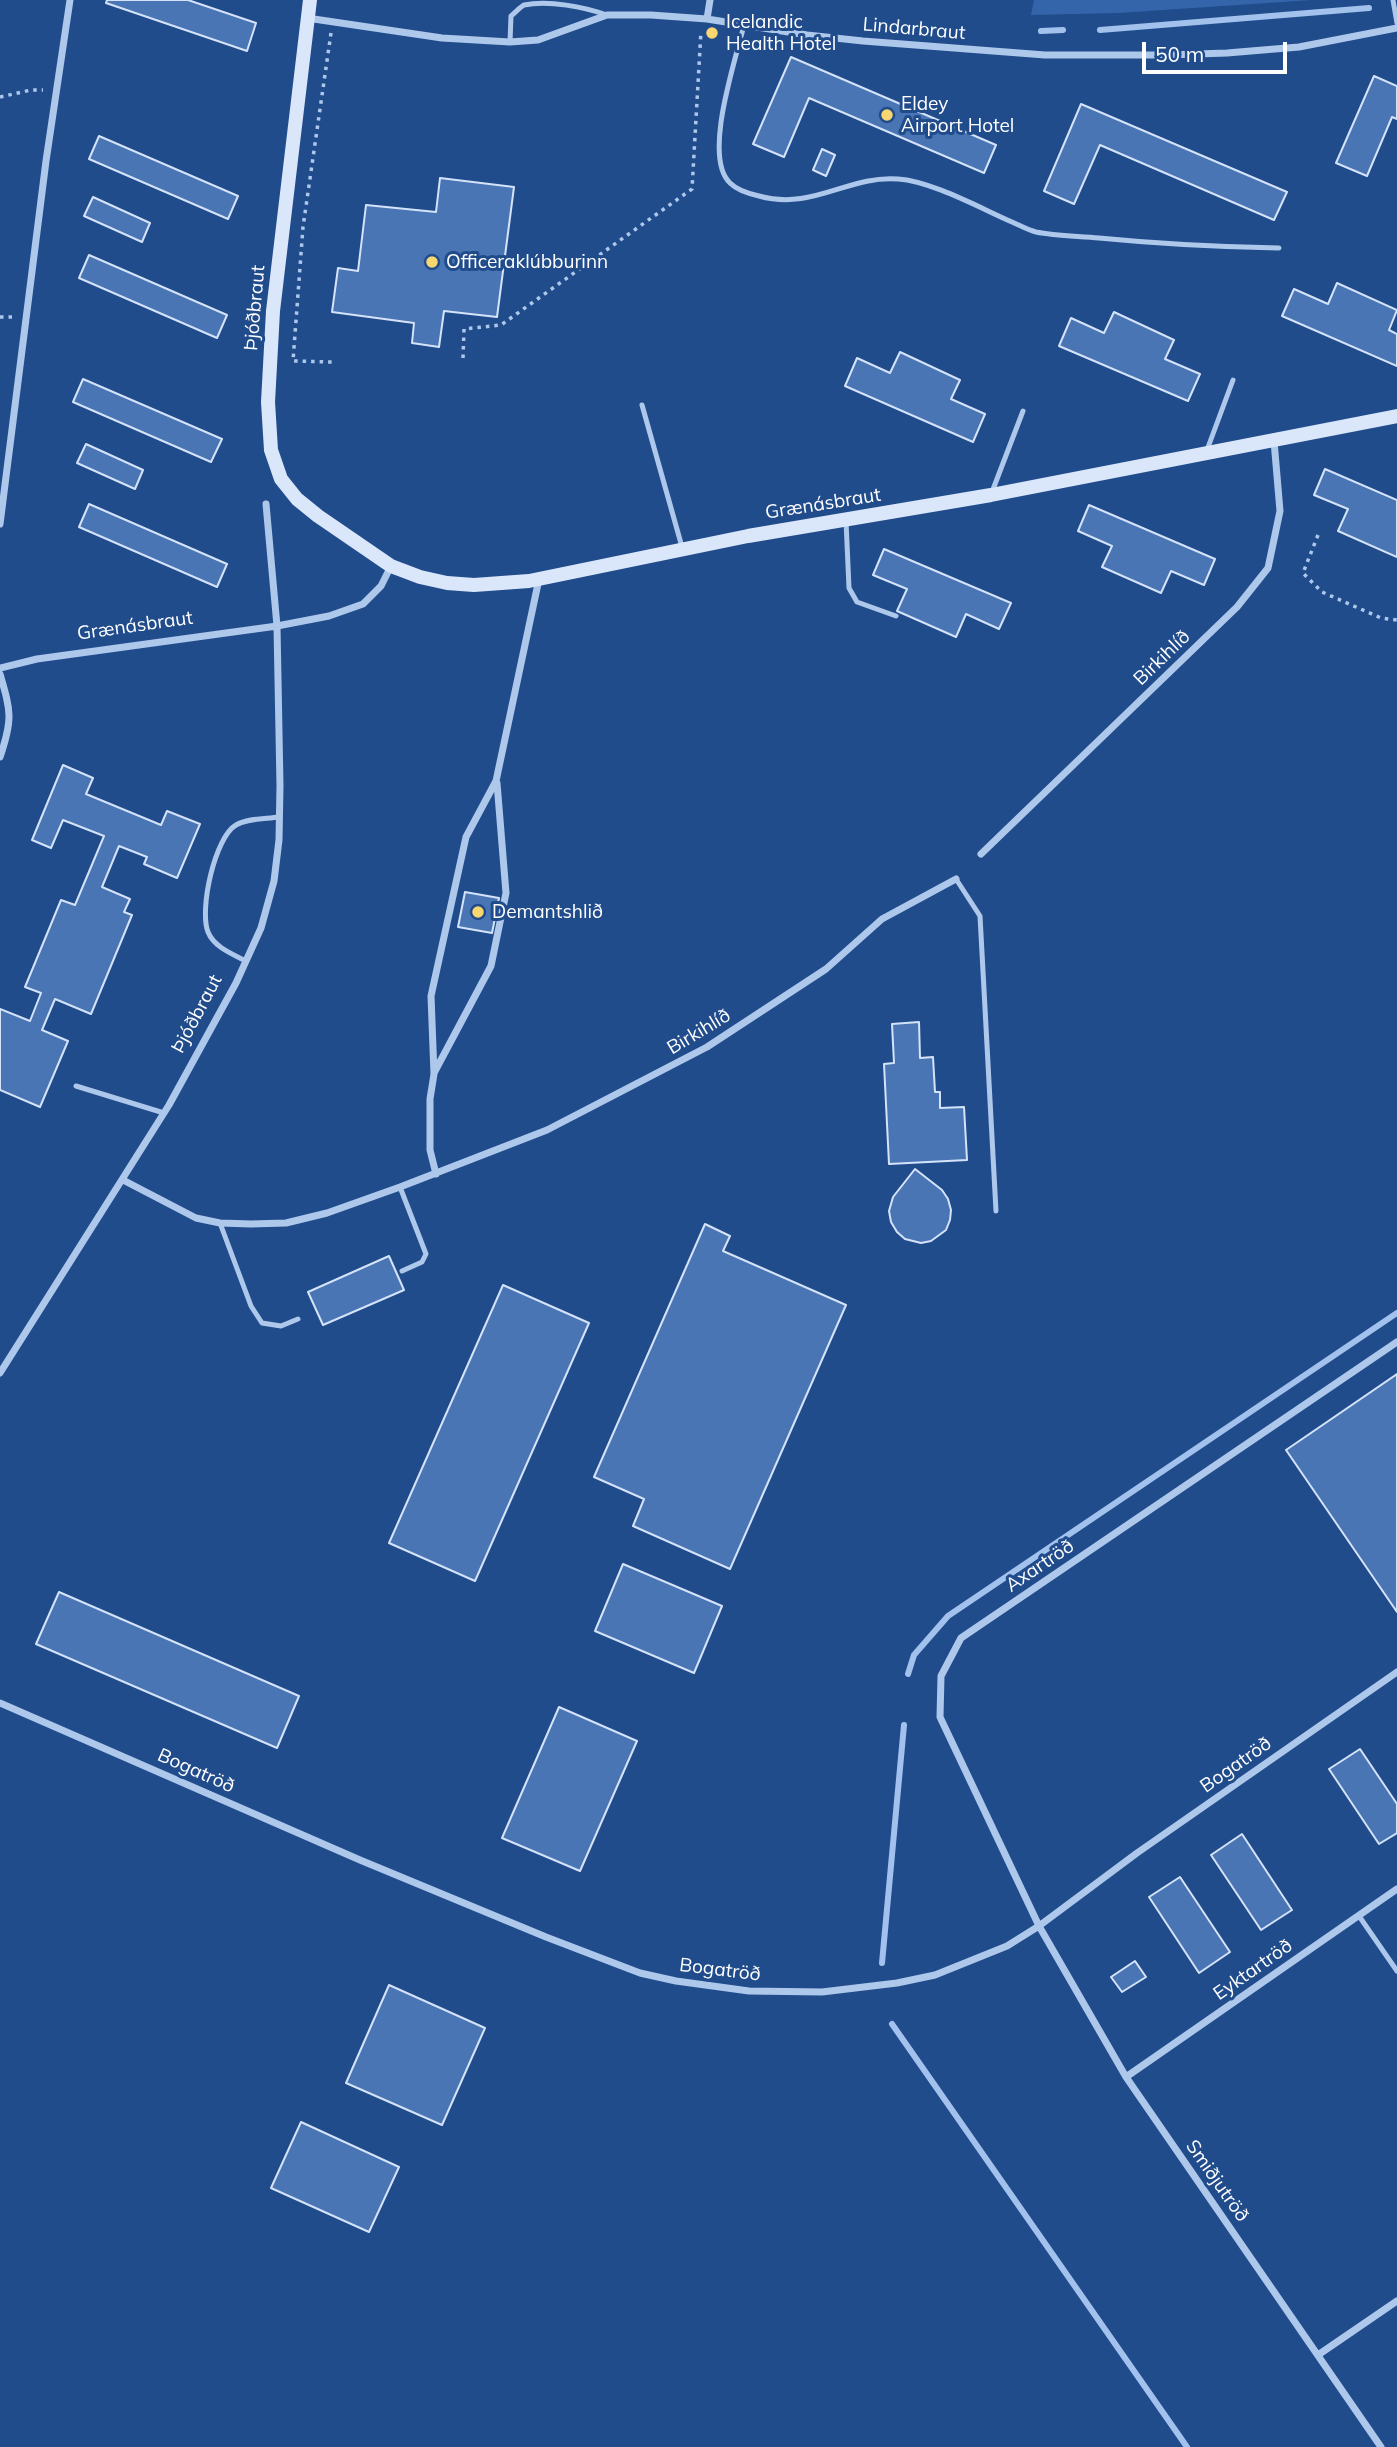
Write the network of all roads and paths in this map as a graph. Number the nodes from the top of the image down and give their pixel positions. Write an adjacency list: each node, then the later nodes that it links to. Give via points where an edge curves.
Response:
1 (70, 0): 13 (street)
2 (310, 0): 6 (street, Þjóðbraut)
3 (710, 0): 7 (street)
4 (1393, 0): 9 (lane)
5 (607, 15): 7 (street, Lindarbraut); 12 (street, Lindarbraut, via 538,40); 12 (lane, via 578,4 545,1 524,5 511,16)
6 (307, 18): 8 (street, Lindarbraut); 30 (street, Þjóðbraut, via 273,311 268,402 271,450 281,479 297,499)
7 (705, 19): 10 (street, Lindarbraut); 16 (path, via 692,189 501,325 464,329)
8 (333, 22): 12 (street, Lindarbraut, via 442,38); 17 (path, via 303,227 293,361)
9 (1397, 23)
10 (744, 24): 11 (street, Lindarbraut, via 852,40 1045,55 1227,53 1299,47); 15 (lane, via 718,138 723,171 729,183 741,190 797,200 863,182 898,179 930,186 1035,232 1186,246)
11 (1397, 28)
12 (510, 42)
13 (56, 90): 14 (path); 27 (street)
14 (0, 97)
15 (1279, 248)
16 (463, 358)
17 (331, 362)
18 (1233, 380): 23 (lane)
19 (642, 405): 29 (lane)
20 (1023, 411): 24 (lane)
21 (1397, 416): 22 (street, Grænásbraut)
22 (1273, 441): 23 (street, Grænásbraut); 40 (street, Birkihlíð, via 1280,511 1268,568 1237,607)
23 (1205, 453): 24 (street, Grænásbraut)
24 (991, 495): 26 (street, Grænásbraut)
25 (267, 504): 34 (street)
26 (846, 520): 29 (street, Grænásbraut); 32 (lane, via 849,588 857,601)
27 (0, 524)
28 (1318, 535): 33 (path, via 1303,573 1322,592 1381,618)
29 (683, 550): 31 (street, Grænásbraut)
30 (391, 566): 31 (street, Grænásbraut, via 461,584); 34 (street, Grænásbraut, via 381,586 363,604)
31 (539, 579): 38 (street)
32 (896, 616)
33 (1397, 620)
34 (277, 626): 35 (street, Grænásbraut); 39 (street, Þjóðbraut)
35 (0, 668)
36 (0, 674): 37 (street, via 10,718)
37 (0, 757)
38 (496, 780): 43 (street, via 466,837 431,996); 43 (street, via 506,892 491,966)
39 (279, 817): 42 (street, Þjóðbraut, via 274,881); 42 (lane, via 248,821 230,830 207,888 208,933 227,952)
40 (981, 854)
41 (956, 880): 46 (street, Birkihlíð, via 882,919 826,969 707,1047 547,1130); 49 (lane, via 980,916)
42 (246, 961): 45 (street, Þjóðbraut)
43 (434, 1074): 46 (street, via 430,1150)
44 (76, 1086): 45 (lane)
45 (164, 1113): 47 (street, Þjóðbraut)
46 (436, 1174): 48 (street, Birkihlíð)
47 (123, 1180): 50 (street, Birkihlíð, via 196,1218); 54 (street, Þjóðbraut)
48 (400, 1187): 50 (street, Birkihlíð, via 286,1223); 51 (lane, via 426,1254 422,1262)
49 (996, 1211)
50 (220, 1223): 52 (lane, via 251,1306 262,1323 281,1326)
51 (402, 1271)
52 (298, 1319)
53 (1397, 1342): 59 (street, Axartröð, via 961,1638 941,1676 940,1717)
54 (0, 1373)
55 (1397, 1672): 59 (street, Bogatröð)
56 (0, 1703): 59 (street, Bogatröð, via 534,1932 640,1973 676,1981 786,1992 897,1983 974,1960)
57 (1397, 1889): 58 (street, Eyktartröð)
58 (1359, 1916): 60 (lane); 61 (street, Eyktartröð)
59 (1039, 1926): 61 (street, Smiðjutröð)
60 (1397, 1971)
61 (1126, 2077): 63 (street, Smiðjutröð)
62 (1397, 2301): 63 (street)
63 (1318, 2355): 64 (street, Smiðjutröð)
64 (1381, 2447)

